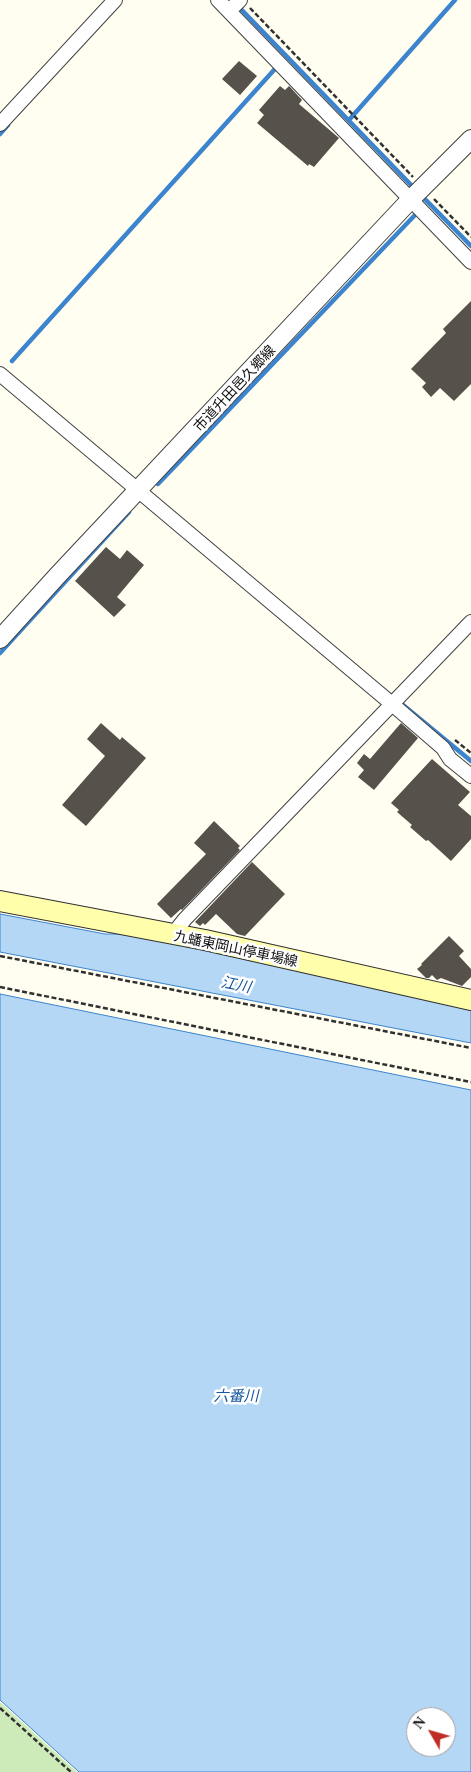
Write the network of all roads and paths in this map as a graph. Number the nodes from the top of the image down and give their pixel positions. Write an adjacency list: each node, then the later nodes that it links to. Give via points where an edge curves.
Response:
1 (115, 0): 4 (street)
2 (218, 0): 3 (street)
3 (238, 5): 6 (street); 6 (path, via 355,117)
4 (0, 124)
5 (471, 139): 6 (street, 市道升田邑久郷線)
6 (420, 193): 7 (path); 8 (street); 10 (street, 市道升田邑久郷線)
7 (471, 237)
8 (471, 262)
9 (0, 374): 10 (street)
10 (141, 487): 12 (street, 市道升田邑久郷線); 13 (street)
11 (471, 622): 13 (street)
12 (0, 639)
13 (395, 701): 14 (street, via 450,759); 16 (street)
14 (471, 776)
15 (0, 901): 16 (main road, 九蟠東岡山停車場線)
16 (173, 934): 19 (main road, 九蟠東岡山停車場線)
17 (0, 956): 20 (path)
18 (0, 987): 21 (path)
19 (468, 996)
20 (471, 1048)
21 (471, 1082)
22 (0, 1708): 23 (path)
23 (71, 1772)

